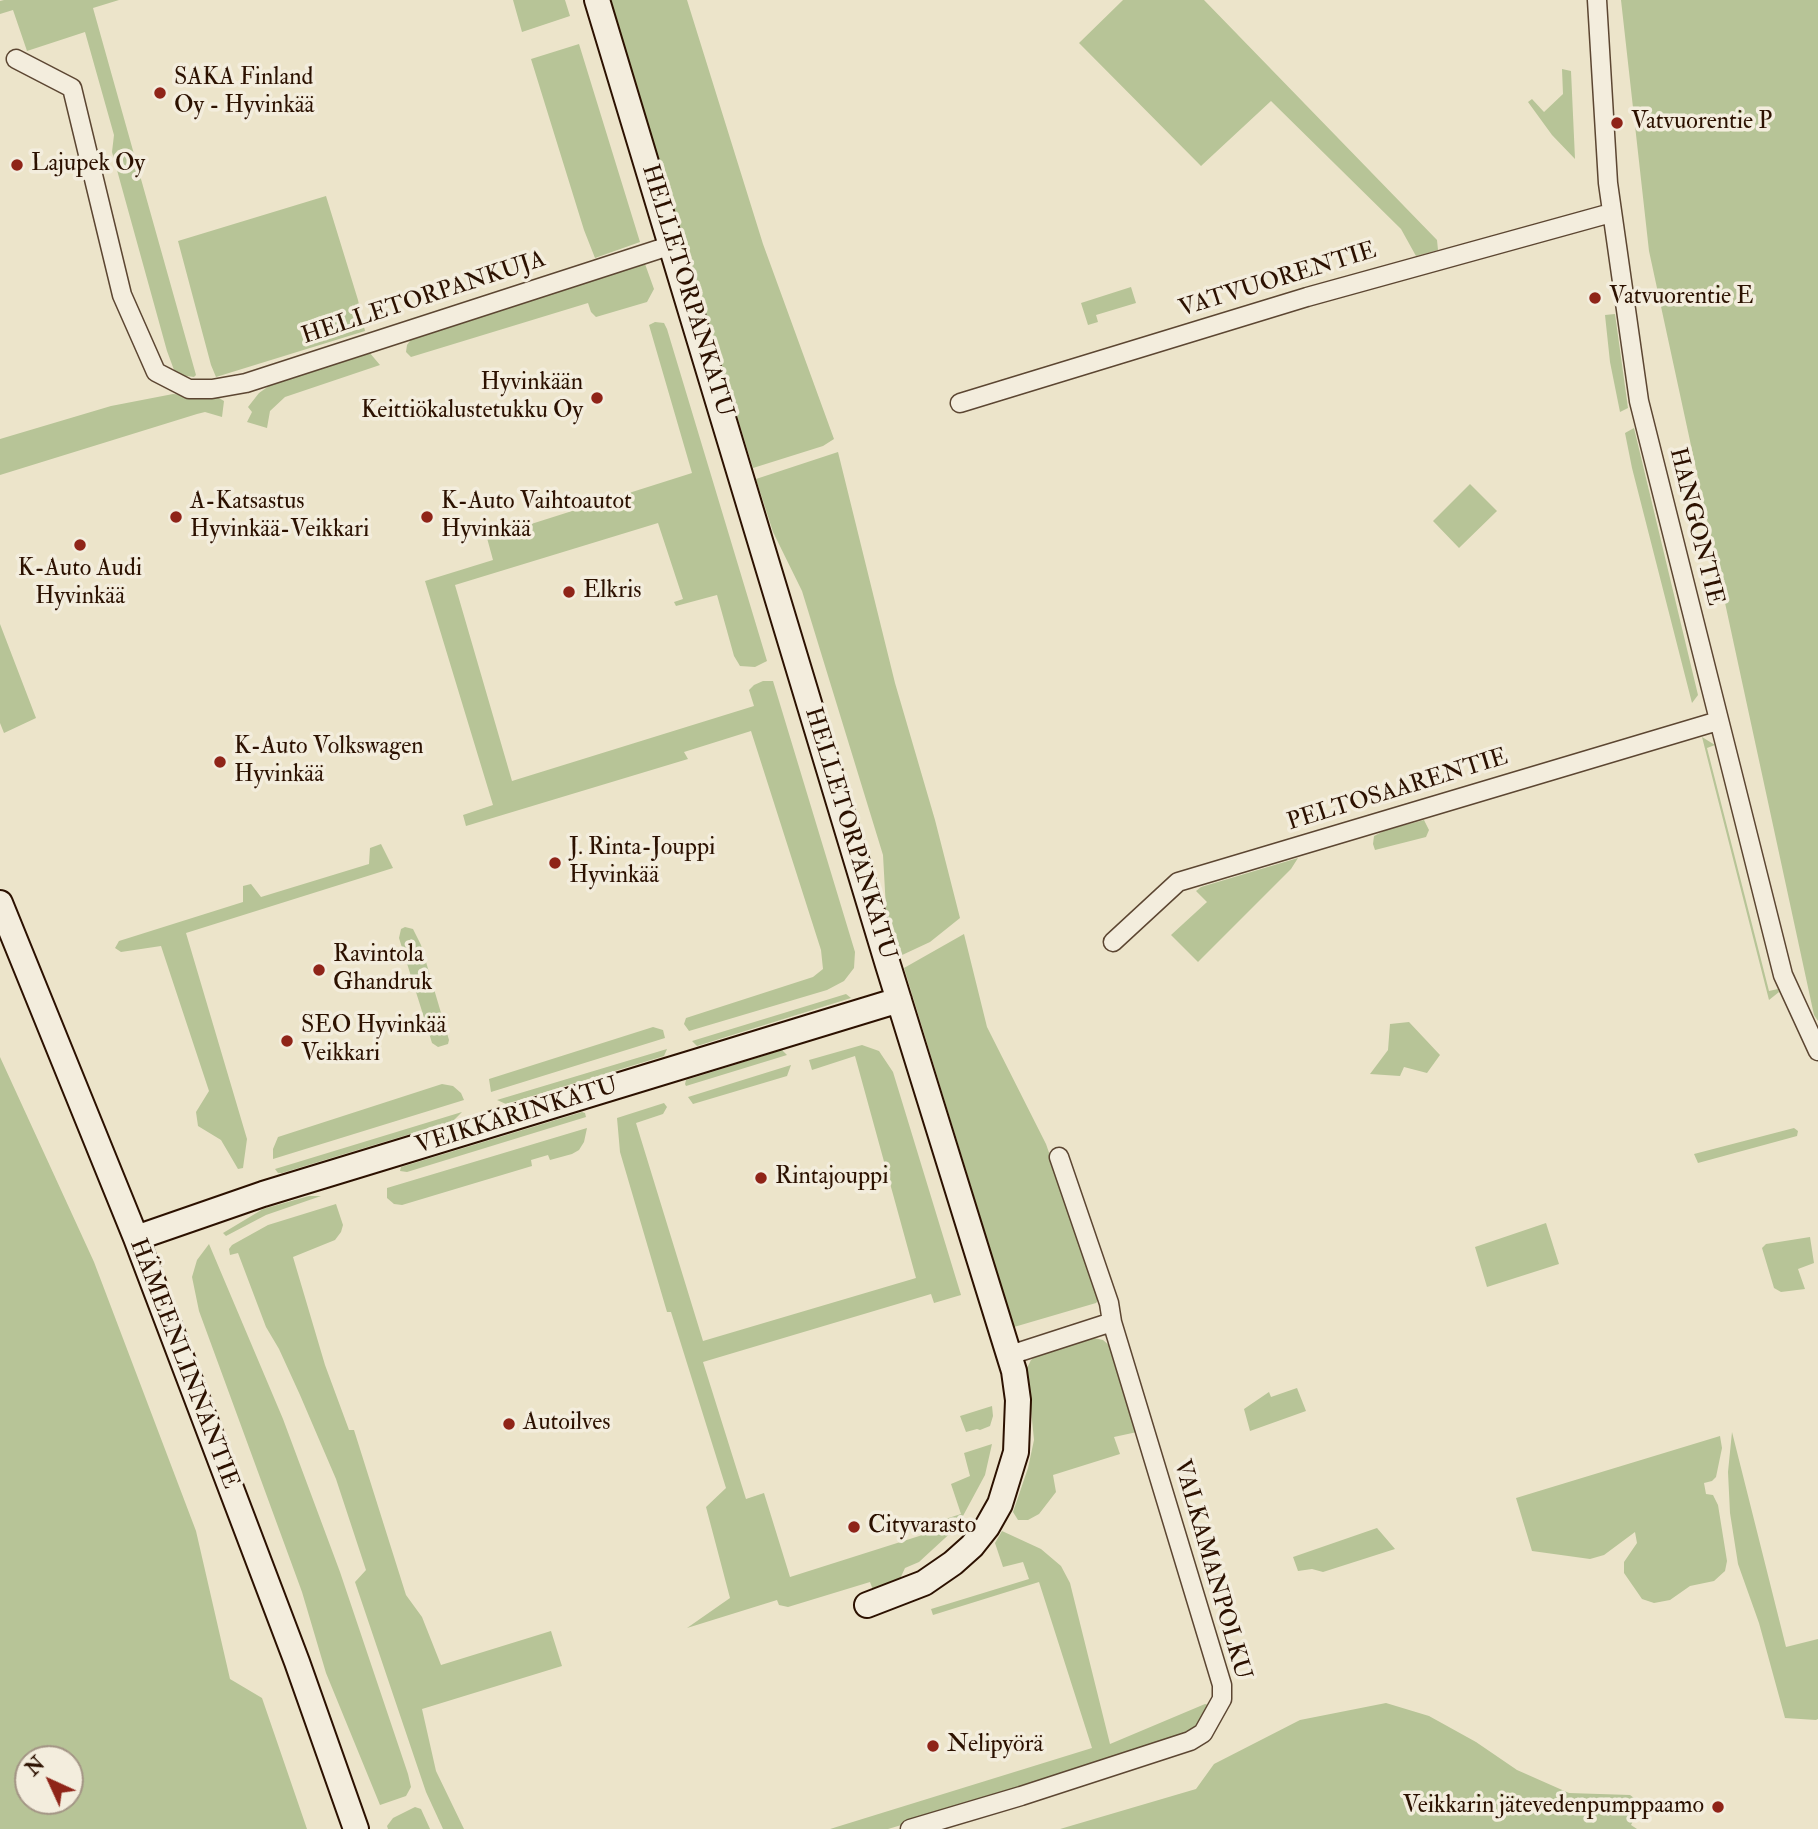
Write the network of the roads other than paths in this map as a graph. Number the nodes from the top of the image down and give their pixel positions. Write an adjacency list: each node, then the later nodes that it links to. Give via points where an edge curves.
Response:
1 (597, 0): 5 (street, HELLETORPANKATU)
2 (1597, 0): 4 (street, HANGONTIE)
3 (16, 59): 5 (street, HELLETORPANKUJA, via 72,88 122,295 156,372 189,389 246,383)
4 (1611, 213): 6 (street, VATVUORENTIE, via 1307,297); 7 (street, HANGONTIE, via 1639,401)
5 (672, 244): 10 (street, HELLETORPANKATU)
6 (960, 403)
7 (1718, 721): 9 (street, PELTOSAARENTIE, via 1178,882); 11 (street, HANGONTIE, via 1783,975)
8 (0, 903): 13 (street, HÄMEENLINNANTIE)
9 (1113, 942)
10 (900, 1000): 13 (street, VEIKKARINKATU, via 252,1198); 15 (street, HELLETORPANKATU)
11 (1818, 1051)
12 (1059, 1157): 14 (street, VALKAMANPOLKU)
13 (136, 1238): 17 (street, HÄMEENLINNANTIE)
14 (1112, 1322): 15 (street); 18 (street, VALKAMANPOLKU, via 1222,1685 1222,1699 1203,1733 1190,1741)
15 (1010, 1355): 16 (street, HELLETORPANKATU, via 1018,1400 1016,1452 1000,1504 987,1527 953,1563 924,1583)
16 (867, 1605)
17 (356, 1829)
18 (910, 1829)

